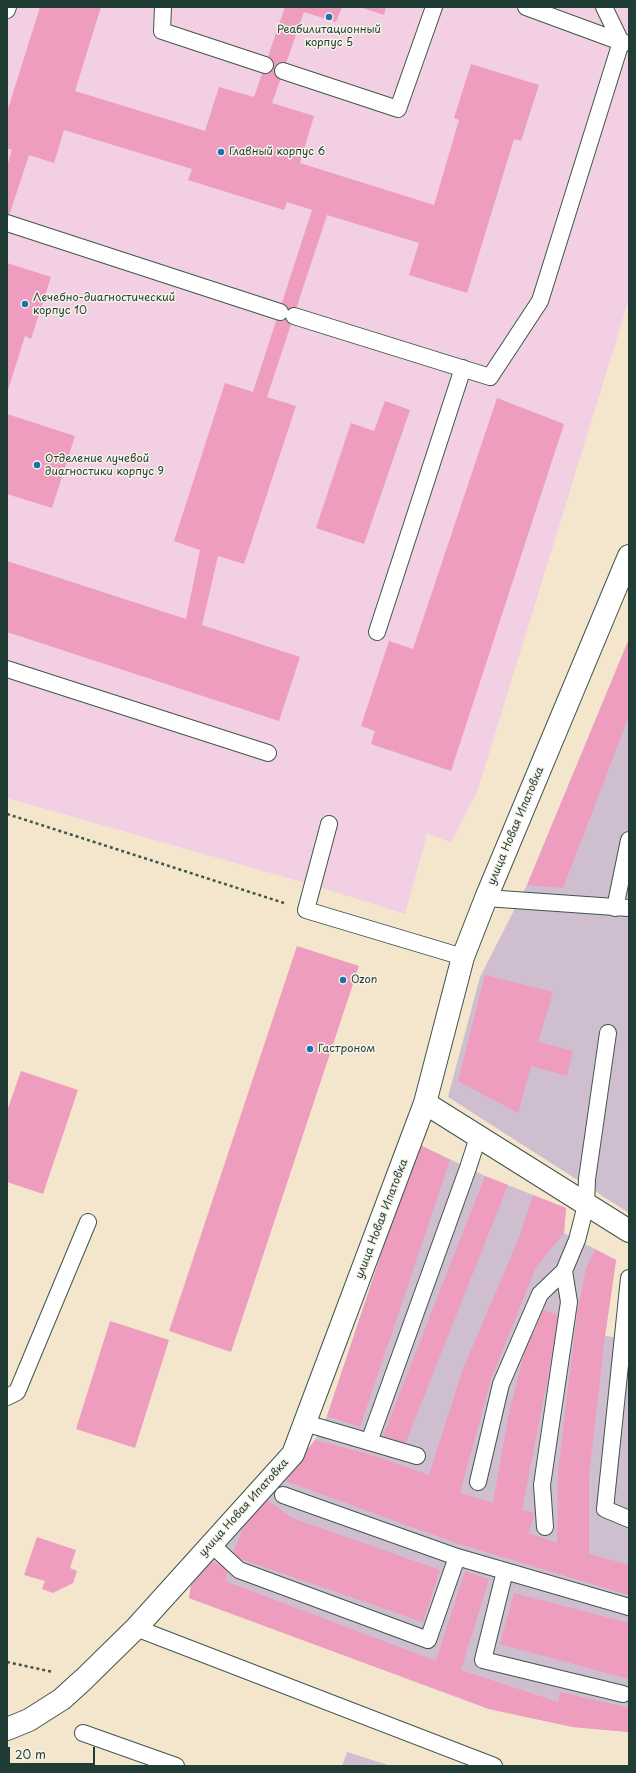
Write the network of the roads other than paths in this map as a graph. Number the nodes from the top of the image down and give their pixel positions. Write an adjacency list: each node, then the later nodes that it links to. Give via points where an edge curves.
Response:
1 (8, 7): 6 (lane)
2 (163, 7): 8 (lane, via 162,31)
3 (434, 7): 9 (lane, via 398,109)
4 (526, 7): 7 (lane)
5 (604, 7): 7 (lane)
6 (7, 10)
7 (625, 42): 11 (lane, via 540,301 490,376)
8 (265, 65)
9 (283, 71)
10 (7, 223): 11 (lane)
11 (463, 368): 13 (lane)
12 (629, 556): 18 (street, улица Новая Ипатовка)
13 (377, 632)
14 (7, 669): 15 (lane)
15 (268, 753)
16 (329, 824): 20 (lane, via 306,910)
17 (629, 840): 19 (lane)
18 (486, 898): 19 (lane); 20 (street, улица Новая Ипатовка)
19 (622, 908)
20 (463, 957): 22 (street, улица Новая Ипатовка)
21 (608, 1033): 24 (lane, via 587,1179)
22 (425, 1103): 23 (street); 31 (street, улица Новая Ипатовка)
23 (478, 1137): 24 (street); 32 (lane)
24 (586, 1205): 26 (street); 27 (lane, via 577,1240)
25 (88, 1222): 29 (lane, via 17,1392)
26 (629, 1231)
27 (564, 1271): 34 (lane, via 540,1294 501,1384); 37 (lane, via 569,1302 542,1485)
28 (629, 1278): 30 (lane, via 622,1338)
29 (7, 1397)
30 (623, 1397): 36 (lane, via 605,1509)
31 (305, 1423): 32 (lane); 38 (street, улица Новая Ипатовка, via 293,1454)
32 (369, 1442): 33 (lane)
33 (417, 1456)
34 (478, 1482)
35 (283, 1495): 39 (lane)
36 (629, 1519)
37 (545, 1527)
38 (212, 1544): 39 (lane, via 239,1570 428,1640); 42 (street, улица Новая Ипатовка)
39 (457, 1557): 40 (lane)
40 (506, 1571): 41 (lane); 43 (lane, via 482,1660)
41 (629, 1607)
42 (136, 1628): 44 (street, улица Новая Ипатовка, via 62,1699 29,1720); 48 (lane)
43 (623, 1694)
44 (7, 1729)
45 (83, 1733): 46 (lane)
46 (148, 1761): 47 (lane)
47 (176, 1766)
48 (494, 1766)

